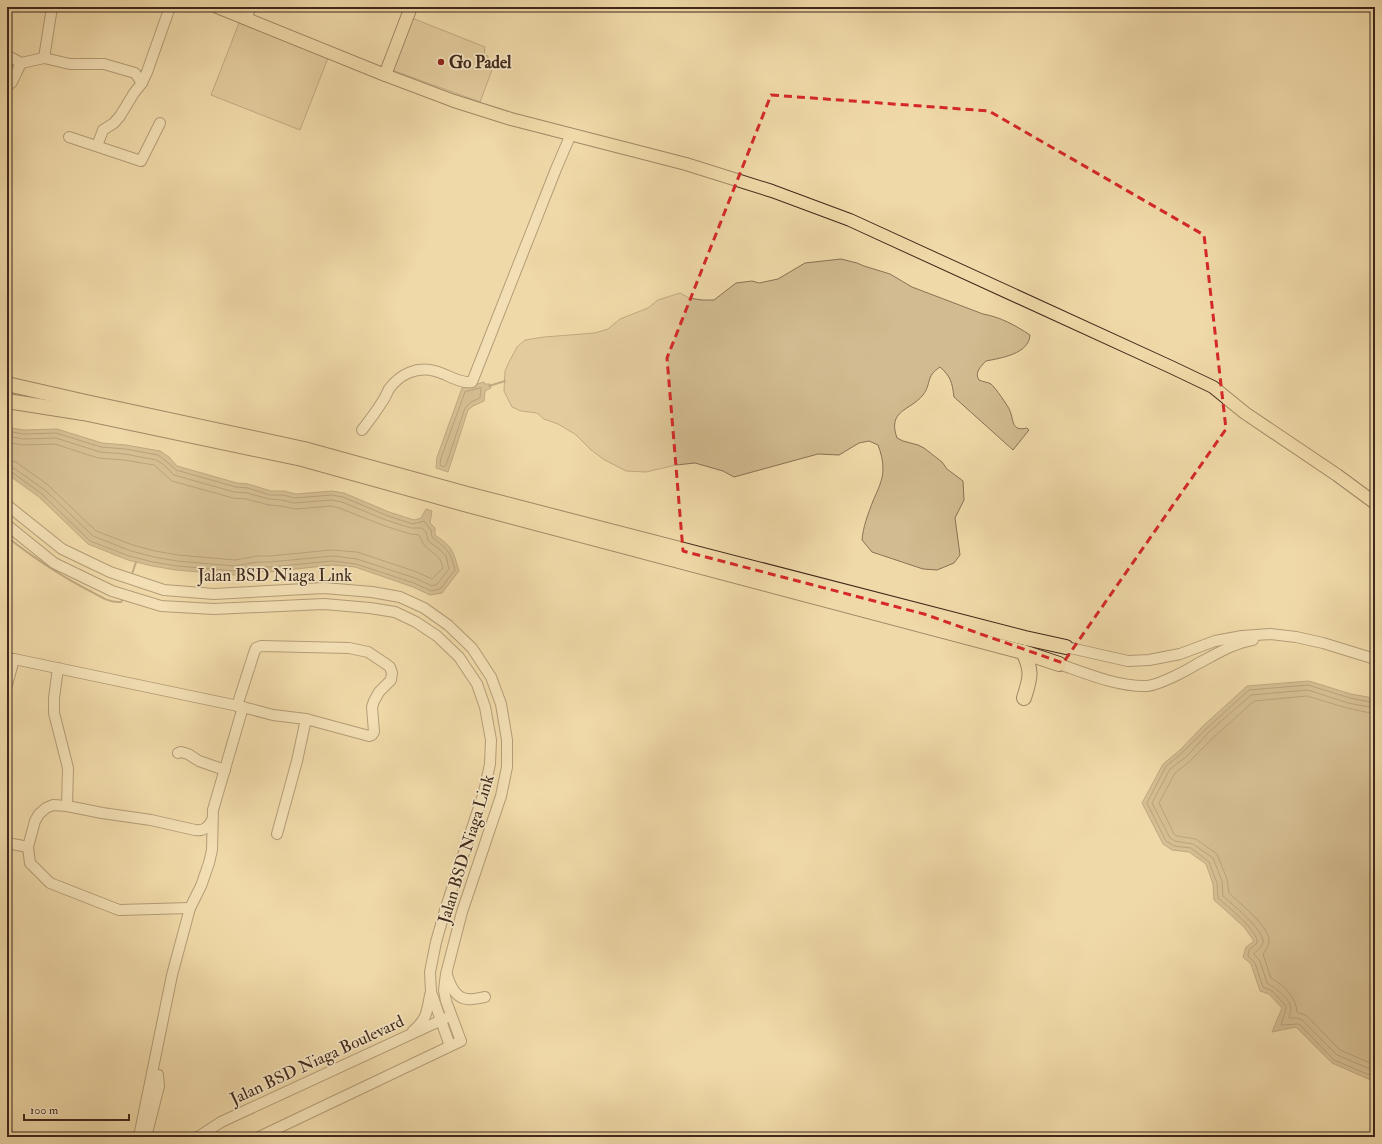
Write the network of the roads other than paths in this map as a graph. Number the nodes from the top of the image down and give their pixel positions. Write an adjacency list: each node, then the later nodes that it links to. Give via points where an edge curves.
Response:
1 (52, 7): 7 (street)
2 (170, 7): 9 (street)
3 (217, 7): 6 (main road)
4 (250, 7): 6 (street)
5 (411, 7): 8 (main road)
6 (246, 18): 8 (main road)
7 (44, 58): 9 (street, via 70,64 104,64 135,73); 10 (street, via 16,60 12,82)
8 (385, 75): 12 (main road, via 454,101)
9 (142, 83): 14 (street, via 120,116 103,130)
10 (7, 86)
11 (160, 123): 14 (street, via 141,161)
12 (571, 134): 17 (street, via 472,382 466,383 422,368 410,372 398,379); 18 (main road, via 686,164 772,191 850,220 1171,367 1213,387 1245,413)
13 (69, 137): 14 (street)
14 (97, 146)
15 (7, 384): 24 (highway, via 304,449 467,494)
16 (7, 401): 25 (highway, via 83,413 302,459)
17 (362, 430)
18 (1375, 503)
19 (7, 505): 21 (street, Jalan BSD Niaga Link, via 62,549 110,572 164,590 214,594 324,588)
20 (7, 525): 22 (street, Jalan BSD Niaga Link, via 54,563 112,591 161,606 214,610 324,604)
21 (357, 591): 22 (street); 42 (street, Jalan BSD Niaga Link, via 400,597 424,608 448,625 472,648 491,677 501,704 507,740 507,768 462,912)
22 (355, 607): 43 (street, Jalan BSD Niaga Link, via 394,612 437,636 459,657 476,684 485,707 491,740 490,764 484,792 436,942 430,972)
23 (1296, 637): 24 (street, via 1270,634 1242,636 1215,641 1180,654 1128,661); 27 (street); 28 (street, via 1245,641 1180,674 1148,686 1123,684)
24 (1066, 647)
25 (1023, 652): 28 (highway); 31 (highway, via 1030,676)
26 (11, 659): 29 (street); 30 (street)
27 (1375, 659)
28 (1059, 664)
29 (58, 668): 32 (street); 36 (street, via 54,713 68,768)
30 (7, 685)
31 (1024, 698)
32 (240, 707): 33 (street); 33 (street, via 254,653 256,648 261,646 348,648 368,652 390,667 391,680 379,692 372,706 372,735 367,736); 35 (street)
33 (306, 719): 38 (street)
34 (178, 753): 35 (street, via 188,754 198,762)
35 (225, 770): 37 (street)
36 (67, 806): 37 (street, via 201,831 207,828); 40 (street, via 52,805 39,814)
37 (212, 820): 41 (street, via 212,850 209,863)
38 (277, 834)
39 (7, 843): 40 (street)
40 (28, 846): 41 (street, via 30,863 50,883 119,910)
41 (190, 908): 49 (street, via 172,975)
42 (446, 974): 44 (street, via 451,987 458,995 467,1000); 45 (street, Jalan BSD Niaga Link, via 444,990)
43 (431, 992): 46 (street, Jalan BSD Niaga Link); 47 (street, via 427,1014 422,1023)
44 (485, 997)
45 (451, 1016): 46 (street, Jalan BSD Niaga Boulevard); 48 (street, Jalan BSD Niaga Link, via 461,1041)
46 (440, 1021): 47 (street, Jalan BSD Niaga Boulevard); 48 (street, Jalan BSD Niaga Link)
47 (407, 1036): 52 (street, Jalan BSD Niaga Boulevard, via 221,1122)
48 (450, 1046): 53 (street)
49 (152, 1074): 50 (street); 51 (street, via 158,1075 159,1086)
50 (138, 1137)
51 (146, 1137)
52 (198, 1137)
53 (259, 1137)

